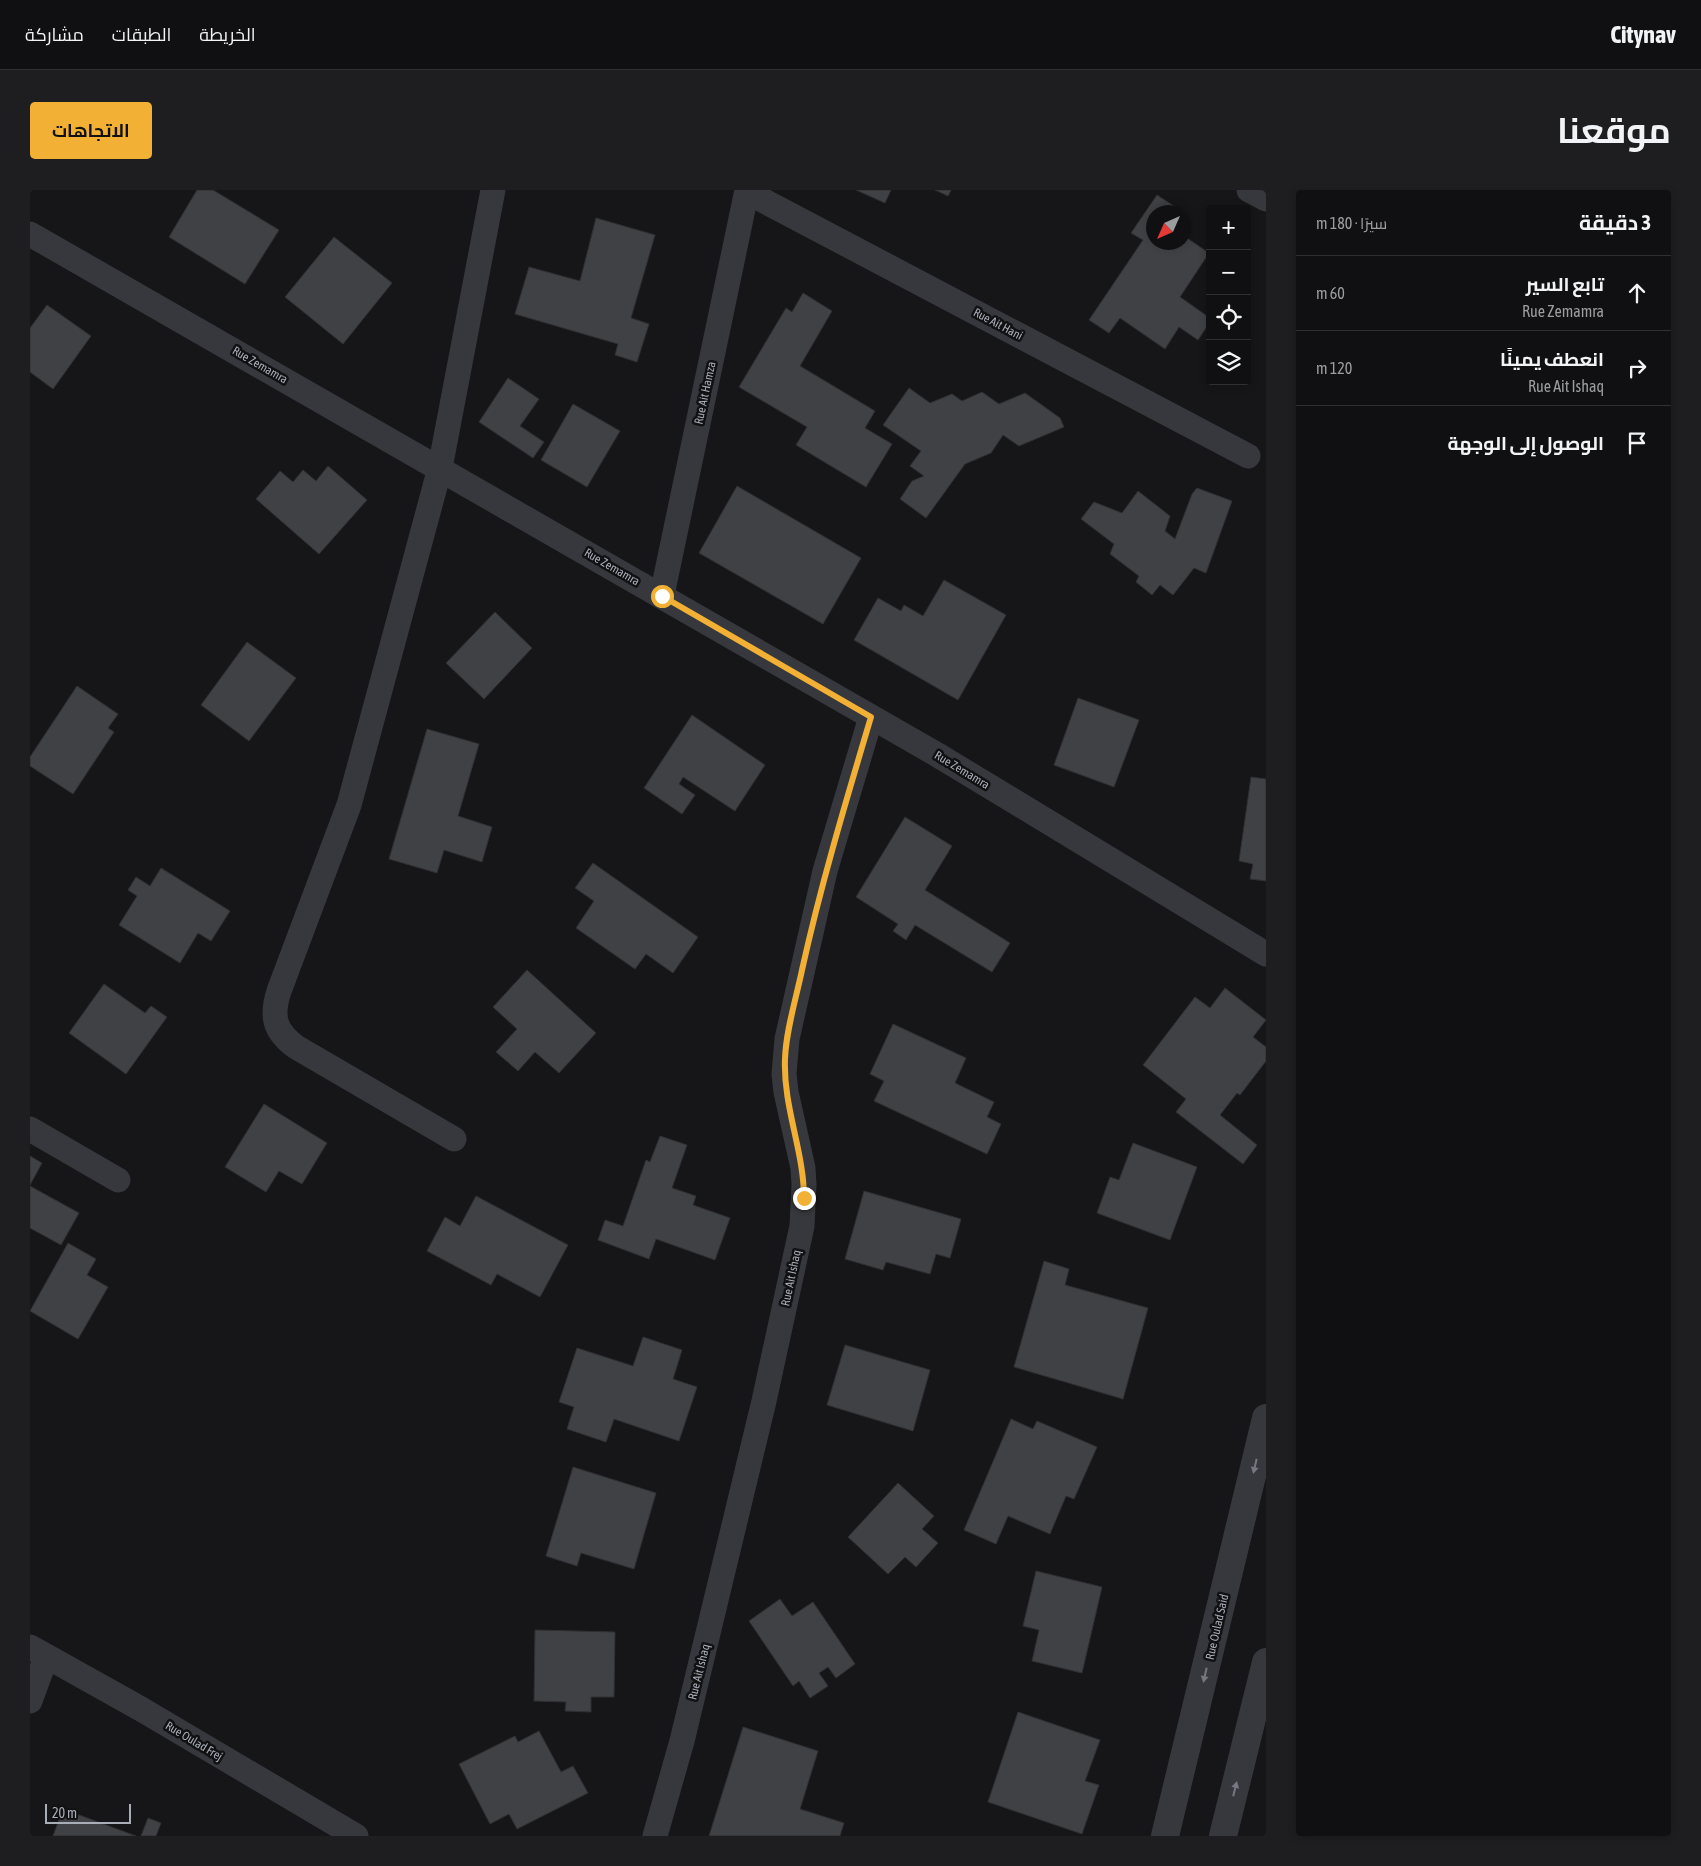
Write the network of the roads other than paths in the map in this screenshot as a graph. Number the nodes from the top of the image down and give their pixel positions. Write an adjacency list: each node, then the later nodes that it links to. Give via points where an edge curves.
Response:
1 (493, 190): 7 (street)
2 (1249, 190): 4 (street)
3 (747, 191): 6 (street, Rue Ait Hani); 8 (street, Rue Ait Hamza)
4 (1266, 199)
5 (30, 234): 7 (street, Rue Zemamra)
6 (1248, 456)
7 (440, 468): 8 (street, Rue Zemamra); 12 (street, via 349,805 279,991 274,1016 286,1039)
8 (662, 596): 9 (street, Rue Zemamra)
9 (871, 717): 10 (street, Rue Zemamra); 19 (street, Rue Ait Ishaq, via 825,871 787,1039 784,1074 803,1168 802,1226 762,1410 682,1741)
10 (1266, 954)
11 (30, 1129): 13 (street)
12 (454, 1139)
13 (118, 1180)
14 (1266, 1418): 20 (street, Rue Oulad Said, one-way to 20)
15 (38, 1652): 17 (street); 18 (street, Rue Oulad Frej)
16 (1266, 1662): 21 (street, one-way to 16)
17 (30, 1702)
18 (356, 1836)
19 (655, 1836)
20 (1165, 1836)
21 (1223, 1836)

